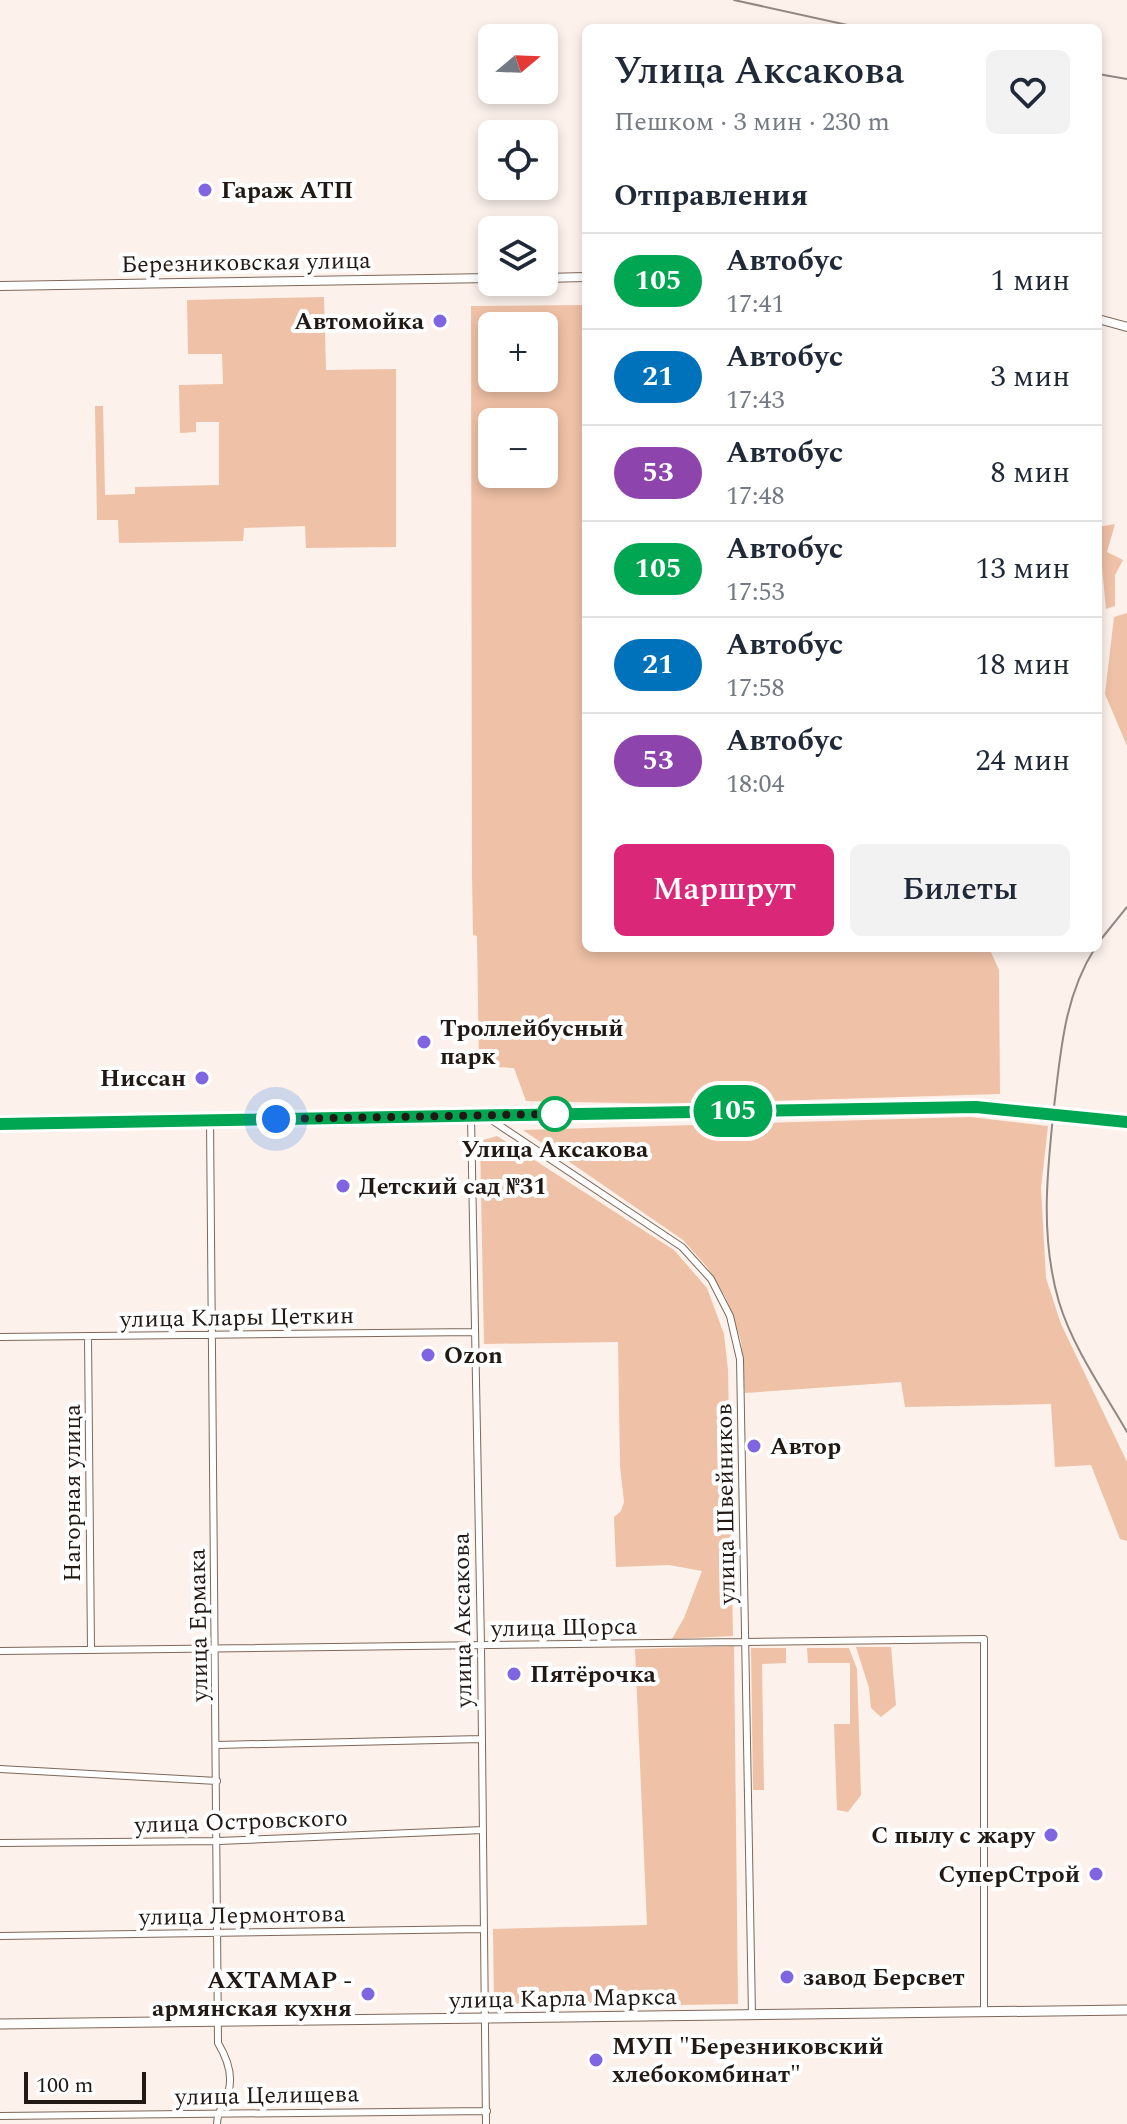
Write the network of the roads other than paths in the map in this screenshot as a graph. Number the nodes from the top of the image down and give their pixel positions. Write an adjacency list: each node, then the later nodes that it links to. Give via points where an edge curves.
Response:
1 (582, 277): 3 (street)
2 (478, 278): 4 (street, Березниковская улица)
3 (558, 278)
4 (0, 286)
5 (1102, 320): 6 (street)
6 (1127, 327)
7 (471, 1116): 8 (main road); 9 (main road); 12 (street, улица Аксакова)
8 (484, 1116): 10 (main road, via 976,1107); 16 (street, улица Швейников, via 682,1247 711,1279 730,1316 740,1359)
9 (210, 1120): 11 (main road); 13 (street, улица Ермака)
10 (1127, 1122)
11 (0, 1124)
12 (475, 1332): 13 (street, улица Клары Цеткин); 17 (street, улица Аксакова)
13 (213, 1335): 14 (street, улица Клары Цеткин); 18 (street, улица Ермака)
14 (88, 1336): 15 (street, улица Клары Цеткин); 19 (street, Нагорная улица)
15 (0, 1337)
16 (746, 1642): 17 (street, улица Щорса); 32 (street, улица Щорса, via 984,1639); 33 (street, улица Швейников)
17 (481, 1646): 18 (street, улица Щорса); 21 (street, улица Аксакова)
18 (216, 1649): 19 (street, улица Щорса); 22 (street, улица Ермака)
19 (91, 1650): 20 (street, улица Щорса)
20 (0, 1651)
21 (481, 1739): 22 (street); 25 (street, улица Аксакова)
22 (217, 1745): 24 (street, улица Ермака)
23 (0, 1769): 24 (street)
24 (217, 1781): 26 (street, улица Ермака)
25 (483, 1830): 26 (street, улица Островского); 28 (street, улица Аксакова)
26 (218, 1841): 27 (street, улица Островского); 29 (street, улица Ермака)
27 (0, 1843)
28 (484, 1929): 29 (street, улица Лермонтова); 34 (street, улица Аксакова)
29 (218, 1934): 30 (street, улица Лермонтова); 35 (street, улица Ермака)
30 (0, 1936)
31 (1127, 2010): 32 (main road, улица Карла Маркса)
32 (984, 2012): 33 (main road, улица Карла Маркса)
33 (752, 2015): 34 (main road, улица Карла Маркса)
34 (485, 2019): 35 (main road, улица Карла Маркса); 37 (street, улица Аксакова)
35 (218, 2022): 36 (main road, улица Карла Маркса); 38 (street, улица Ермака, via 218,2043 229,2061 229,2092)
36 (0, 2024)
37 (487, 2111): 38 (street, улица Целищева); 41 (street, улица Аксакова)
38 (217, 2114): 39 (street, улица Целищева); 40 (street, улица Ермака)
39 (0, 2116)
40 (217, 2124)
41 (486, 2124)

